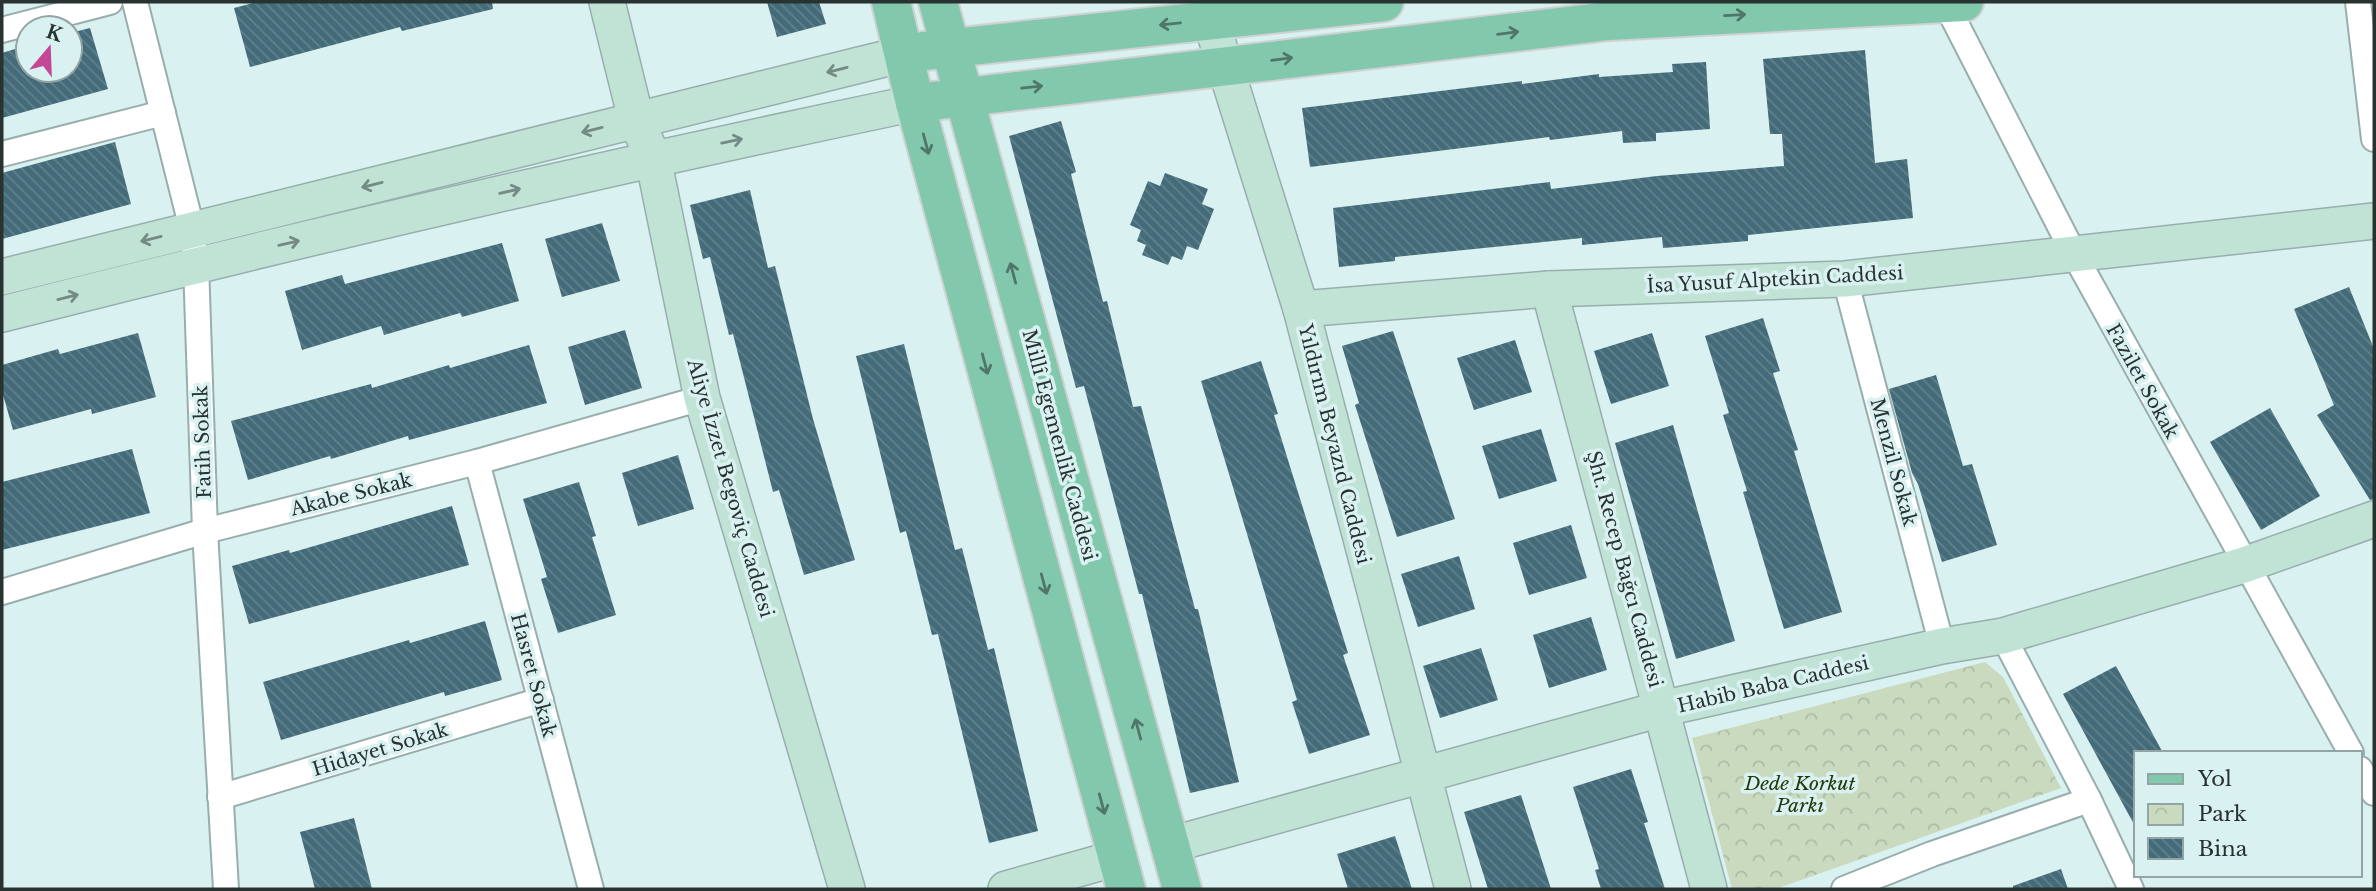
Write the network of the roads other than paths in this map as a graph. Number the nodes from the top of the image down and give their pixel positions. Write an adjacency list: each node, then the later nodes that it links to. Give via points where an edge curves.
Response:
1 (110, 2): 10 (street)
2 (135, 2): 16 (street, Fatih Sokak)
3 (607, 2): 17 (street, Aliye İzzet Begoviç Caddesi)
4 (891, 2): 12 (main road)
5 (938, 2): 11 (main road, Millî Egemenlik Caddesi)
6 (1384, 2): 9 (main road)
7 (1951, 2): 13 (main road, one-way to 7, via 1609,21); 23 (street, Fazilet Sokak)
8 (2358, 2): 18 (street)
9 (1207, 11): 11 (main road, one-way to 11); 13 (street, Yıldırım Beyazıd Caddesi)
10 (2, 30)
11 (949, 47): 12 (main road); 14 (main road, Millî Egemenlik Caddesi)
12 (904, 54): 15 (main road); 17 (street, one-way to 17)
13 (1223, 66): 14 (main road, one-way to 13); 28 (street, Yıldırım Beyazıd Caddesi)
14 (964, 95): 15 (main road); 46 (main road, Millî Egemenlik Caddesi, one-way to 14)
15 (915, 103): 20 (street, one-way to 15); 47 (main road, one-way to 47)
16 (163, 113): 19 (street); 22 (street, Fatih Sokak)
17 (636, 119): 20 (street, Aliye İzzet Begoviç Caddesi); 22 (street, one-way to 22)
18 (2374, 139)
19 (2, 154)
20 (653, 158): 24 (street, one-way to 20); 30 (street, Aliye İzzet Begoviç Caddesi)
21 (2374, 221): 23 (street, İsa Yusuf Alptekin Caddesi)
22 (192, 229): 24 (street, Fatih Sokak); 25 (street, one-way to 25)
23 (2074, 254): 26 (street, İsa Yusuf Alptekin Caddesi); 34 (street, Fazilet Sokak)
24 (196, 264): 29 (street, one-way to 24); 33 (street, Fatih Sokak)
25 (2, 277)
26 (1845, 278): 27 (street, İsa Yusuf Alptekin Caddesi); 37 (street, Menzil Sokak)
27 (1549, 289): 28 (street, İsa Yusuf Alptekin Caddesi); 39 (street, Şht. Recep Bağcı Caddesi)
28 (1301, 309): 42 (street, Yıldırım Beyazıd Caddesi)
29 (2, 314)
30 (702, 398): 31 (street, Akabe Sokak); 50 (street, Aliye İzzet Begoviç Caddesi)
31 (477, 462): 33 (street, Akabe Sokak); 38 (street, Hasret Sokak)
32 (2374, 519): 34 (street, Habib Baba Caddesi)
33 (205, 531): 35 (street, Akabe Sokak); 44 (street, Fatih Sokak)
34 (2244, 565): 36 (street, Habib Baba Caddesi); 40 (street, Fazilet Sokak)
35 (2, 592)
36 (2003, 636): 37 (street, Habib Baba Caddesi); 45 (street)
37 (1942, 646): 39 (street, Habib Baba Caddesi)
38 (541, 700): 44 (street, Hidayet Sokak); 49 (street, Hasret Sokak)
39 (1661, 709): 42 (street, Habib Baba Caddesi); 54 (street, Şht. Recep Bağcı Caddesi)
40 (2350, 751)
41 (2362, 772): 43 (street)
42 (1420, 773): 46 (street, Habib Baba Caddesi); 53 (street, Yıldırım Beyazıd Caddesi)
43 (2374, 793)
44 (220, 797): 48 (street, Fatih Sokak)
45 (2089, 800): 55 (street, via 1932,853); 56 (street)
46 (1170, 845): 52 (main road, Millî Egemenlik Caddesi)
47 (1122, 874): 51 (street)
48 (226, 889)
49 (591, 889)
50 (847, 889)
51 (1006, 889)
52 (1182, 889)
53 (1453, 889)
54 (1709, 889)
55 (1844, 889)
56 (2130, 889)

